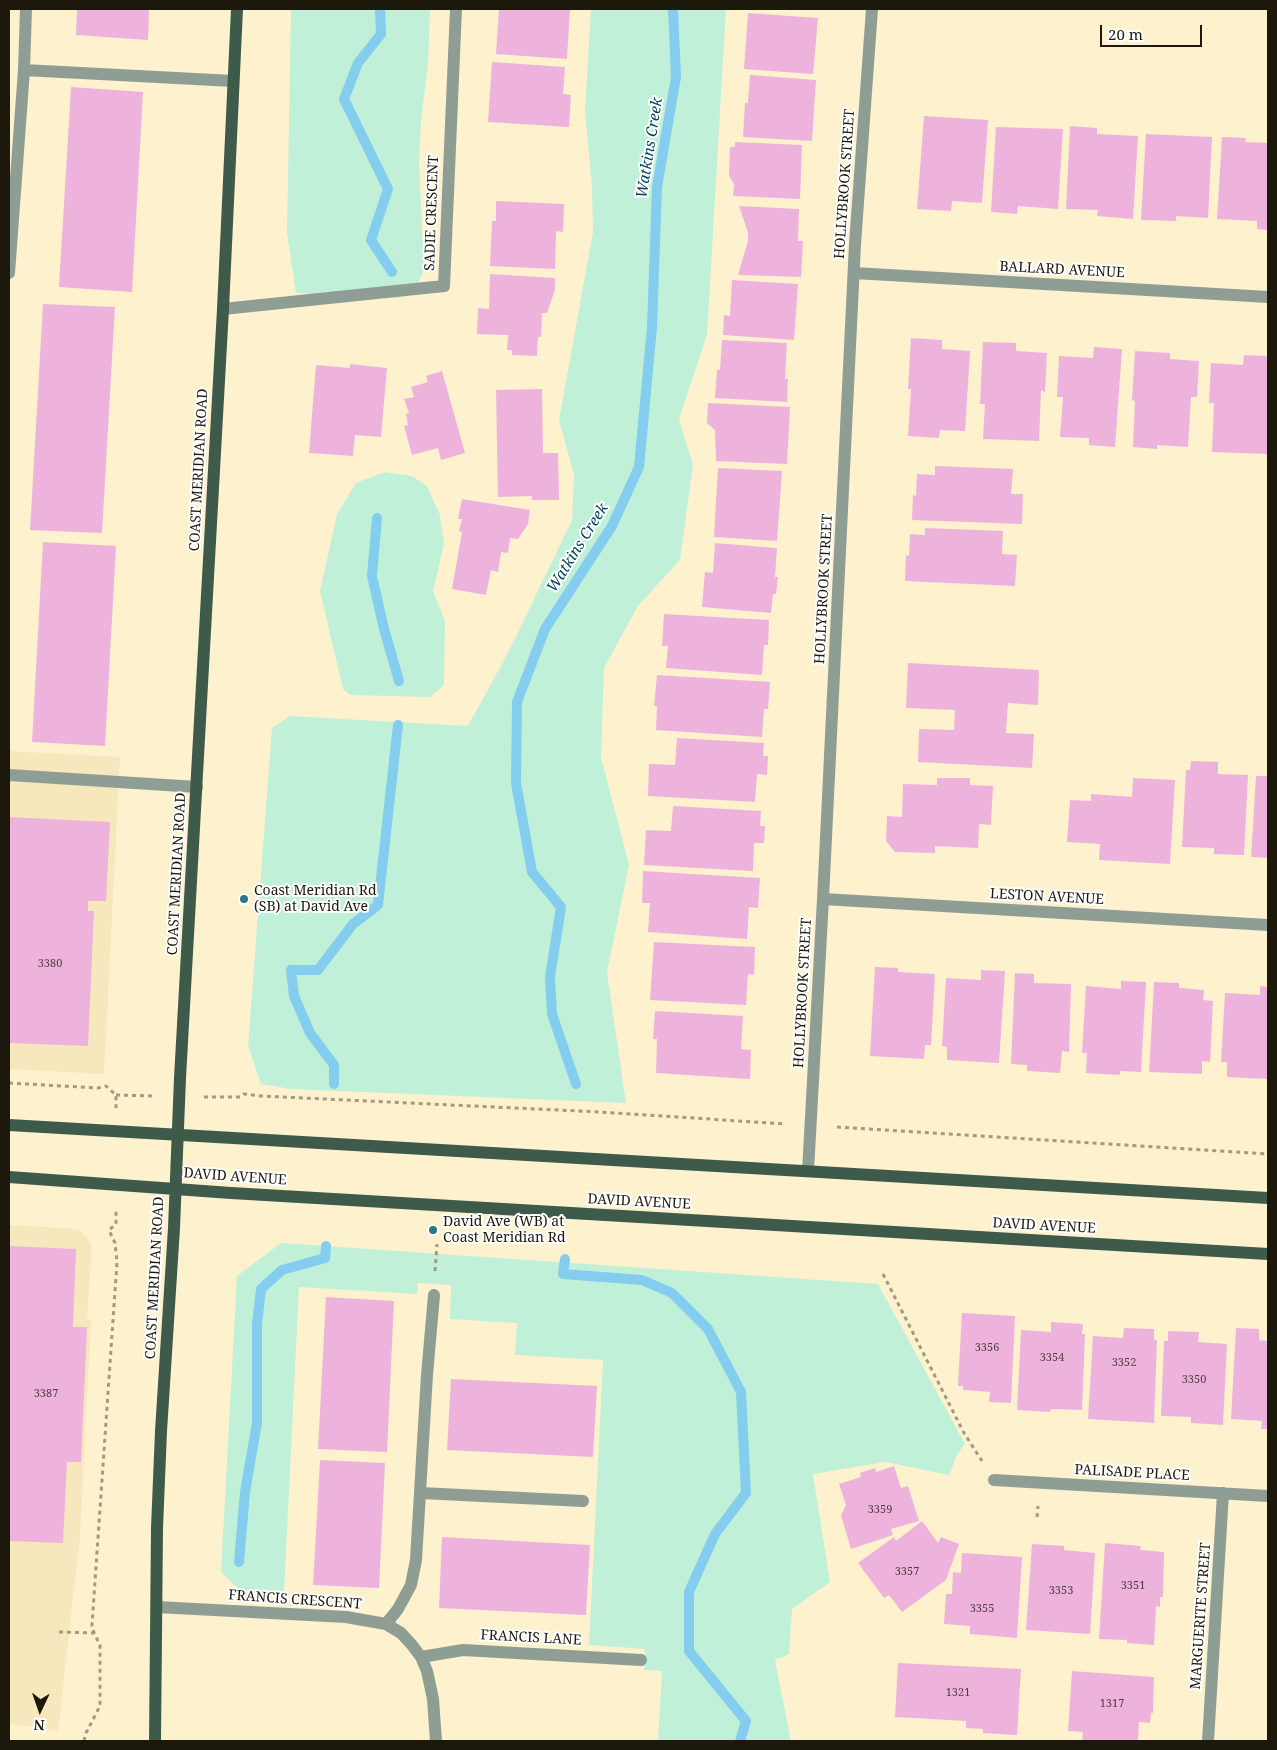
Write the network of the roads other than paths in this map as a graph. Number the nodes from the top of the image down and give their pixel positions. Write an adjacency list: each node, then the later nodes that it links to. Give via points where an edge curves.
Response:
1 (26, 9): 5 (street)
2 (237, 9): 6 (main road, COAST MERIDIAN ROAD)
3 (456, 9): 10 (street, SADIE CRESCENT, via 444,286)
4 (872, 9): 8 (street, HOLLYBROOK STREET)
5 (24, 70): 6 (street); 7 (street)
6 (233, 81): 10 (main road, COAST MERIDIAN ROAD)
7 (9, 273)
8 (854, 273): 9 (street, BALLARD AVENUE); 13 (street, HOLLYBROOK STREET)
9 (1268, 297)
10 (223, 308): 12 (main road, COAST MERIDIAN ROAD)
11 (9, 775): 12 (street)
12 (197, 786): 16 (main road, COAST MERIDIAN ROAD)
13 (824, 898): 14 (street, LESTON AVENUE); 17 (street, HOLLYBROOK STREET)
14 (1268, 925)
15 (9, 1125): 16 (main road)
16 (178, 1134): 17 (main road); 19 (main road, COAST MERIDIAN ROAD)
17 (808, 1171): 20 (main road)
18 (9, 1177): 19 (main road, DAVID AVENUE)
19 (176, 1188): 21 (main road, DAVID AVENUE); 28 (main road, COAST MERIDIAN ROAD, via 160,1470)
20 (1268, 1198)
21 (1268, 1254)
22 (434, 1295): 24 (street)
23 (994, 1480): 25 (street, PALISADE PLACE)
24 (421, 1493): 27 (street); 29 (street, via 411,1585)
25 (1223, 1493): 26 (street, PALISADE PLACE); 34 (street, MARGUERITE STREET)
26 (1268, 1496)
27 (583, 1501)
28 (157, 1607): 29 (street, FRANCIS CRESCENT, via 346,1617); 32 (main road, COAST MERIDIAN ROAD)
29 (386, 1624): 30 (street, FRANCIS CRESCENT, via 401,1633)
30 (421, 1657): 31 (street, FRANCIS LANE, via 463,1650); 33 (street, FRANCIS CRESCENT, via 428,1671)
31 (641, 1660)
32 (155, 1741)
33 (436, 1741)
34 (1208, 1741)

